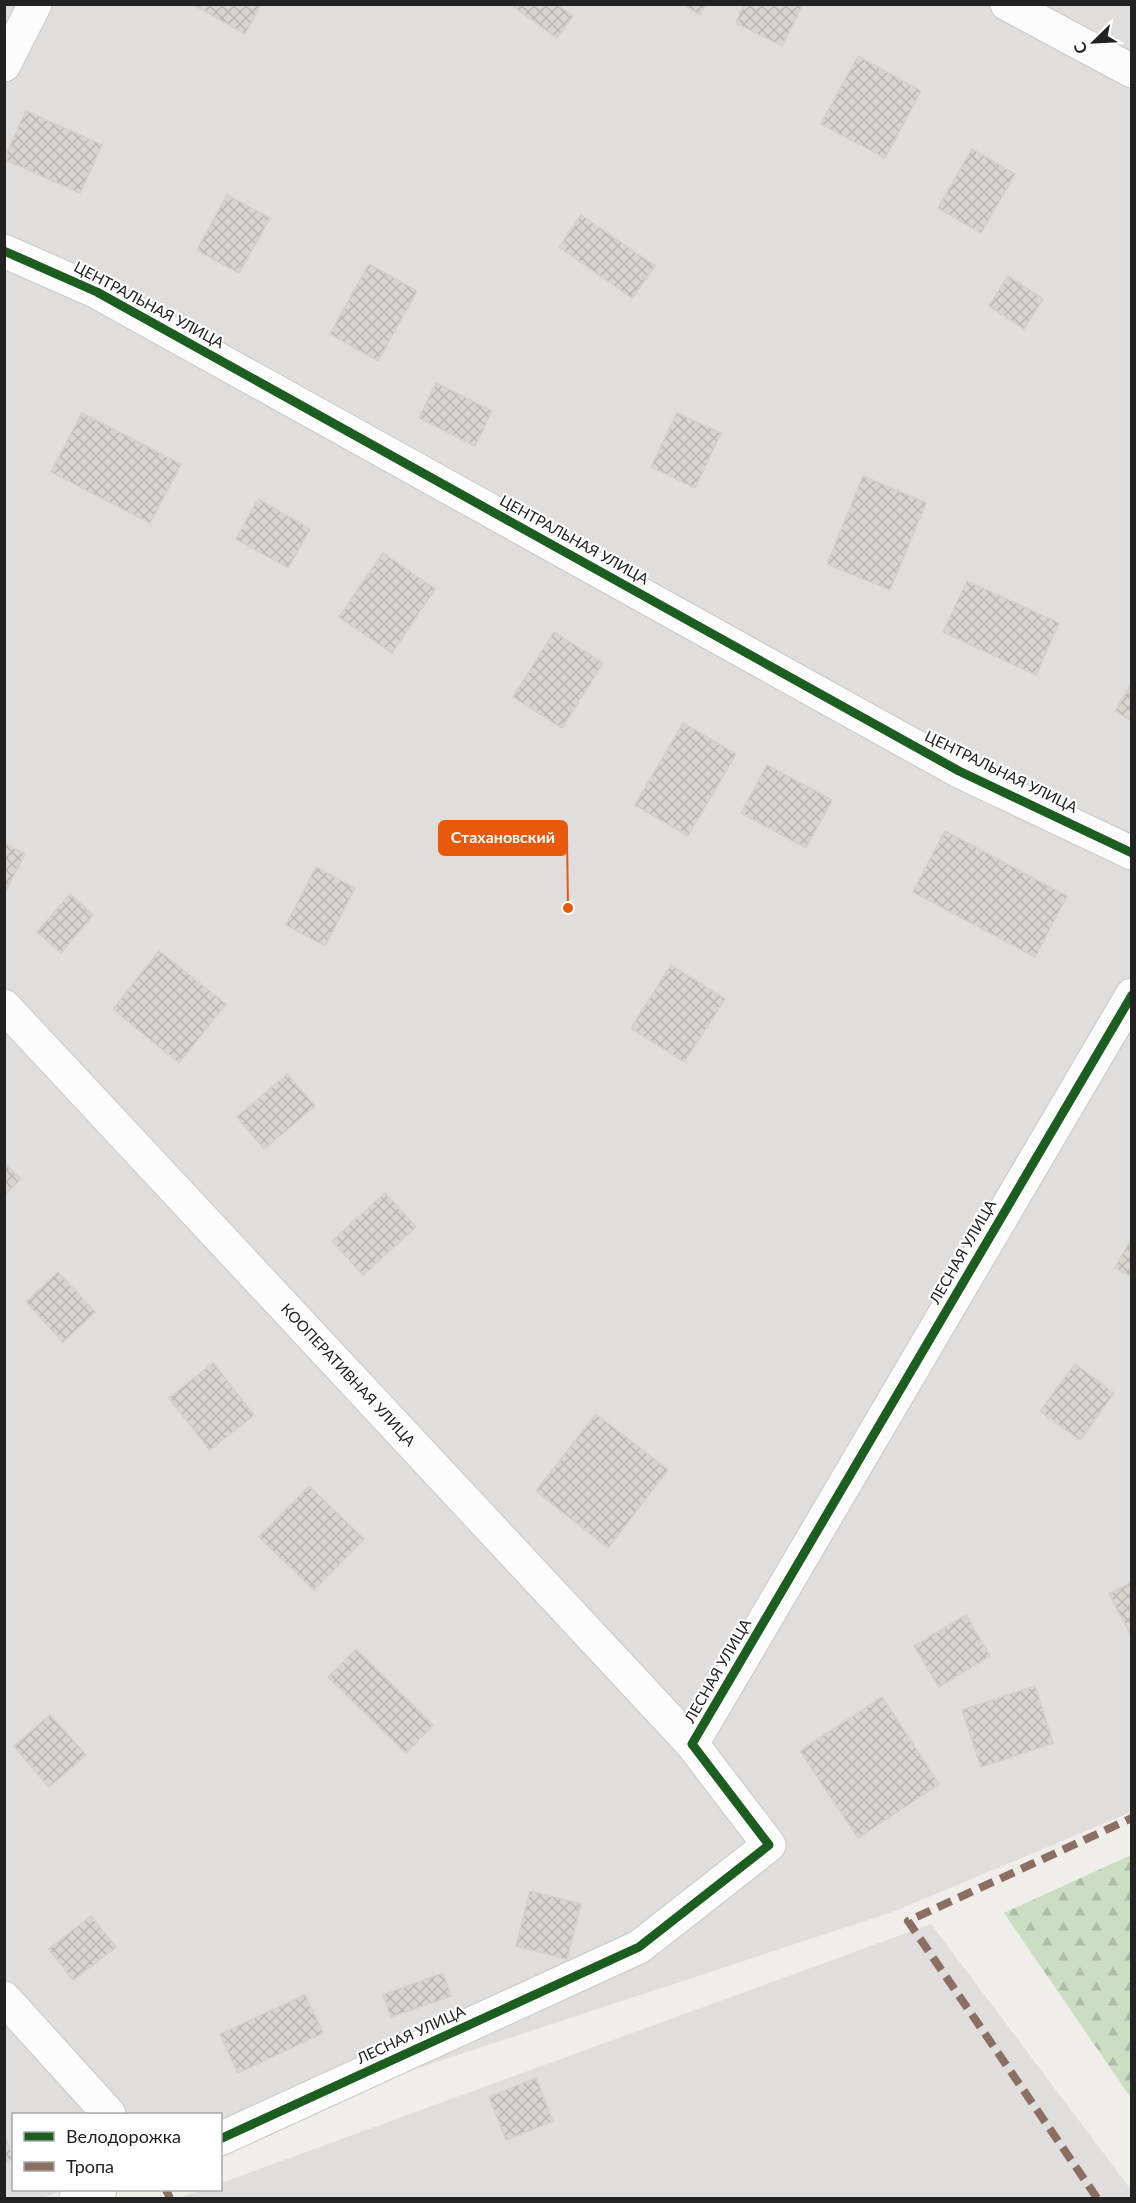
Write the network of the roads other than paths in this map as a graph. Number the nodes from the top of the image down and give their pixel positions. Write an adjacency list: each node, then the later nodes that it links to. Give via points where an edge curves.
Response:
1 (35, 4): 3 (street)
2 (1006, 4): 4 (street)
3 (4, 65)
4 (1131, 71)
5 (4, 251): 6 (street, ЦЕНТРАЛЬНАЯ УЛИЦА, via 98,292 959,771)
6 (1131, 853)
7 (1131, 994): 9 (street, ЛЕСНАЯ УЛИЦА)
8 (4, 1006): 9 (street, КООПЕРАТИВНАЯ УЛИЦА)
9 (692, 1744): 12 (street, ЛЕСНАЯ УЛИЦА, via 769,1845 639,1947)
10 (4, 1998): 11 (street)
11 (107, 2113)
12 (222, 2138)
13 (97, 2191): 14 (street)
14 (76, 2199)

